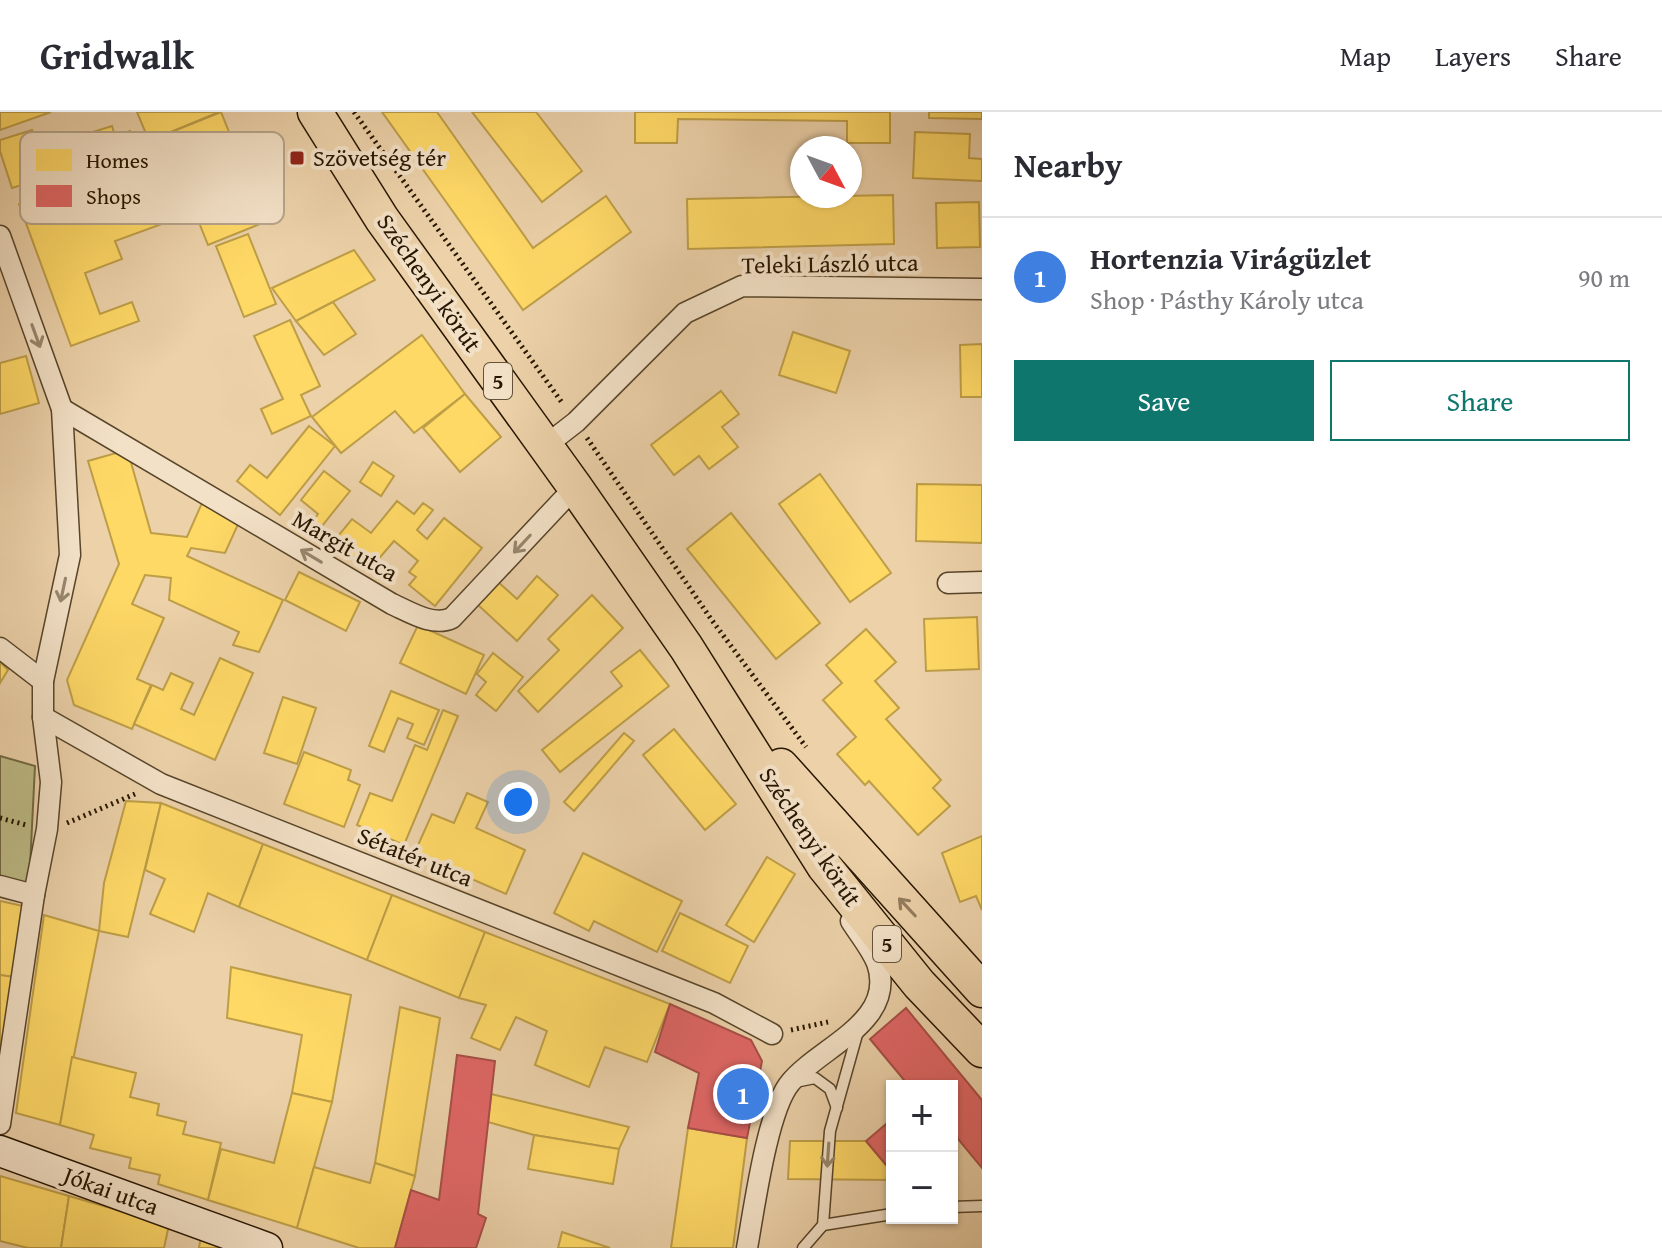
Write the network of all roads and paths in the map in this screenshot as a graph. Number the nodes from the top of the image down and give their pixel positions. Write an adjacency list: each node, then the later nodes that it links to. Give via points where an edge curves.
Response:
1 (315, 112): 7 (main road, Széchenyi körút / 5, via 382,219)
2 (354, 112): 6 (path)
3 (0, 236): 5 (street, one-way to 5)
4 (982, 289): 6 (street, Teleki László utca, via 742,286 685,313)
5 (62, 409): 8 (street, Margit utca, one-way to 5, via 444,622 392,604); 13 (street, one-way to 13, via 70,555)
6 (576, 422): 7 (street, Teleki László utca); 15 (path, via 711,619)
7 (545, 446): 8 (main road, Széchenyi körút / 5)
8 (575, 487): 11 (main road, Széchenyi körút / 5)
9 (982, 582): 10 (street)
10 (948, 583)
11 (686, 647): 18 (main road, Széchenyi körút / 5); 21 (main road, Széchenyi körút / 5, one-way to 11, via 769,752)
12 (0, 648): 13 (street)
13 (43, 681): 14 (street)
14 (43, 717): 16 (street, Sétatér utca); 17 (street, via 51,782)
15 (813, 755)
16 (161, 784): 17 (path); 24 (street, Sétatér utca, via 714,1003)
17 (47, 829): 20 (street)
18 (824, 866): 23 (street, via 877,963 880,988); 25 (main road, Széchenyi körút / 5, via 919,984)
19 (0, 886): 20 (street)
20 (34, 895): 28 (street)
21 (971, 972): 22 (main road, Széchenyi körút / 5)
22 (982, 990)
23 (860, 1026): 26 (street); 27 (lane)
24 (772, 1034)
25 (982, 1050)
26 (789, 1083): 27 (lane, via 815,1078 830,1089); 35 (street, via 763,1160)
27 (837, 1108): 33 (lane, one-way to 33, via 830,1131)
28 (0, 1124)
29 (0, 1151): 34 (street, Jókai utca)
30 (982, 1206): 31 (lane)
31 (958, 1207)
32 (886, 1215): 33 (lane)
33 (823, 1225): 36 (lane)
34 (267, 1248)
35 (747, 1248)
36 (803, 1248)

